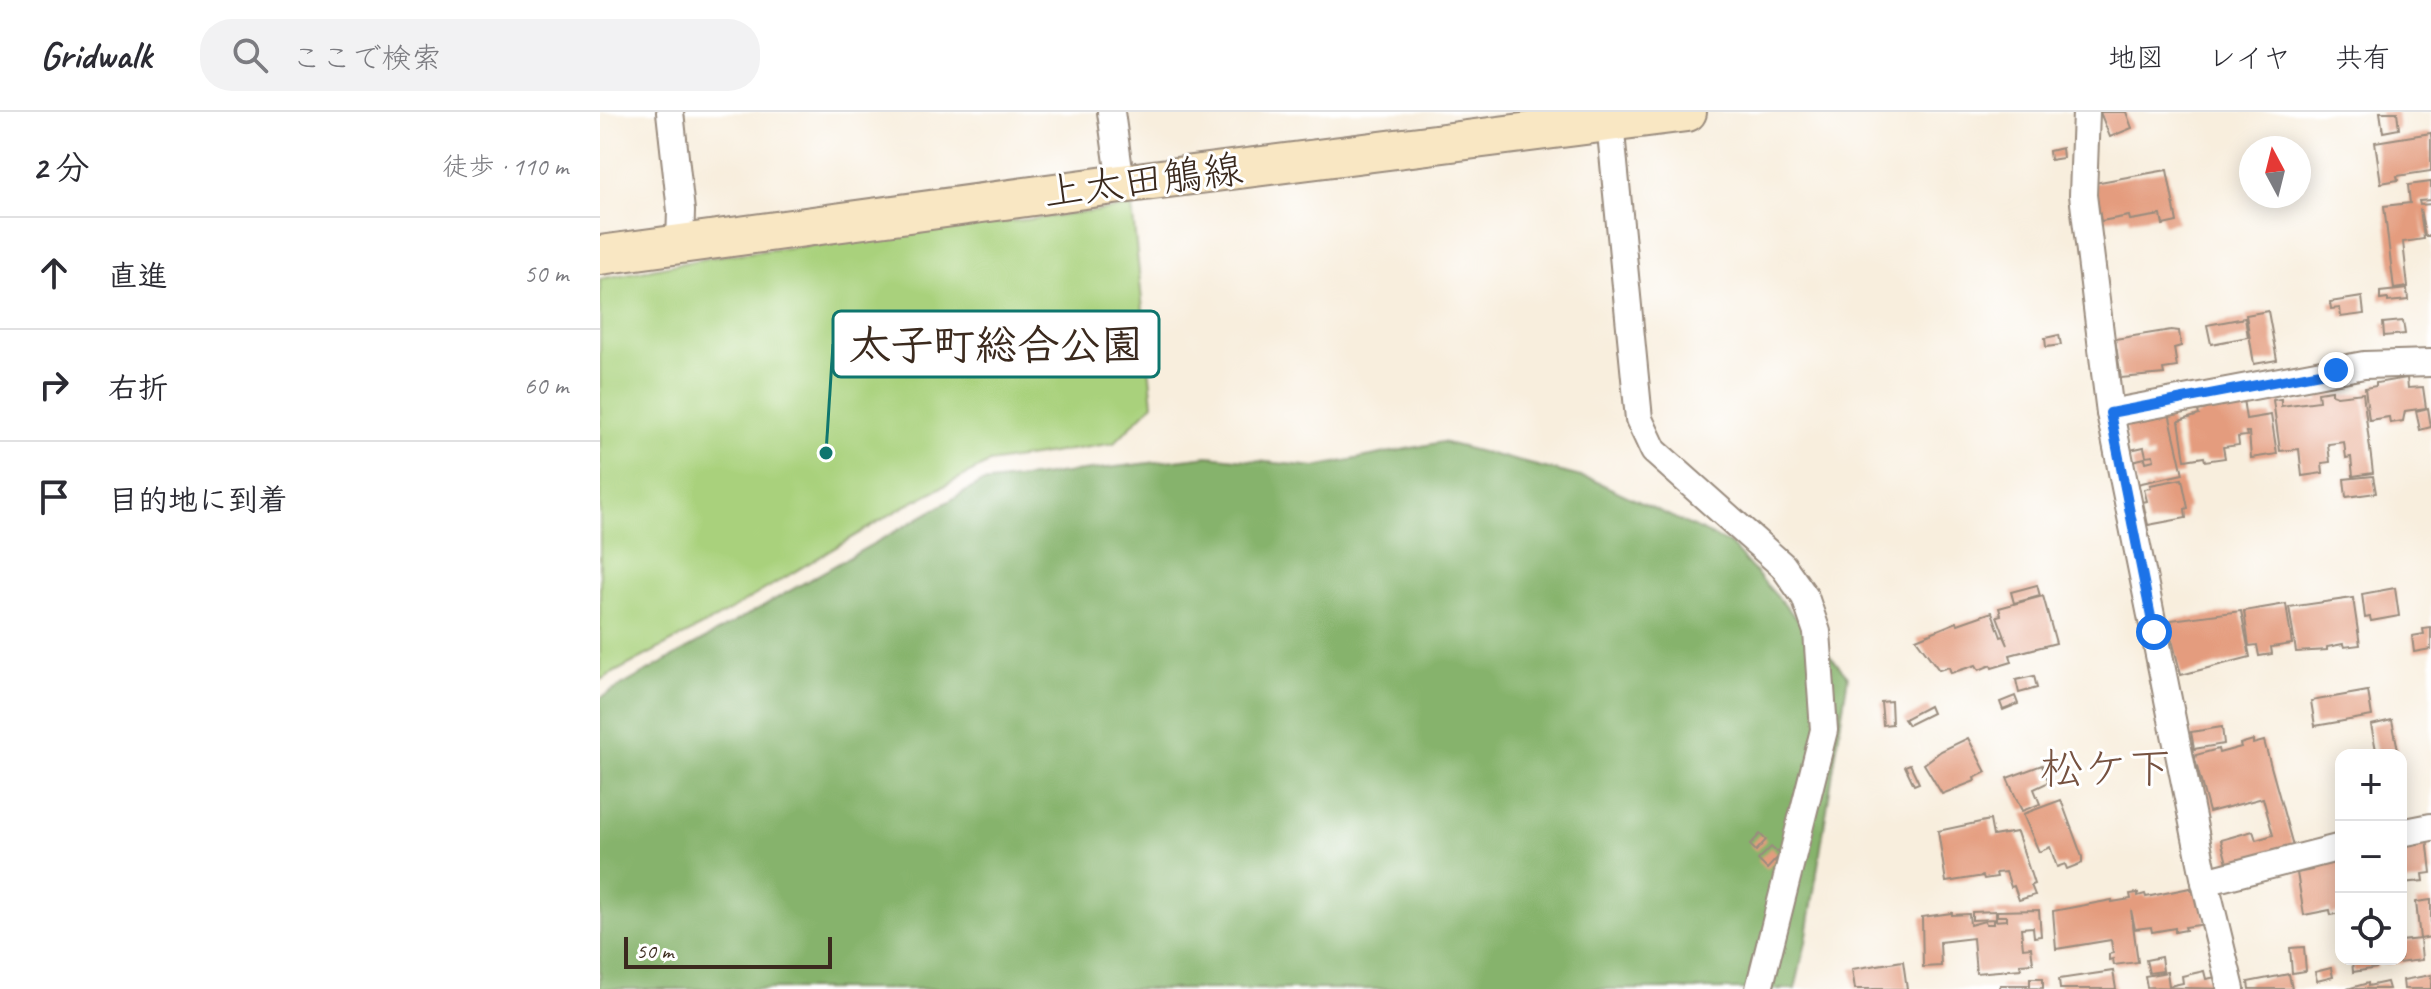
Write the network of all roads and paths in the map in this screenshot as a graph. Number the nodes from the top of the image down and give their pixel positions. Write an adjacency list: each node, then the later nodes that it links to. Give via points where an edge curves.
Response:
1 (670, 112): 7 (street)
2 (1111, 112): 6 (street)
3 (1687, 112): 5 (main road, 上太田鵤線)
4 (2086, 112): 10 (street, via 2083,195)
5 (1609, 116): 6 (main road, 上太田鵤線); 15 (street, via 1639,419 1654,451 1783,566 1805,597 1817,632 1824,730)
6 (1121, 184): 7 (main road, 上太田鵤線)
7 (680, 243): 8 (main road, 上太田鵤線)
8 (600, 255)
9 (2431, 363): 10 (street, via 2364,365)
10 (2110, 413): 14 (street)
11 (2431, 827): 12 (street)
12 (2407, 832)
13 (2335, 849): 14 (street)
14 (2205, 882): 16 (street)
15 (1759, 989)
16 (2231, 989)

